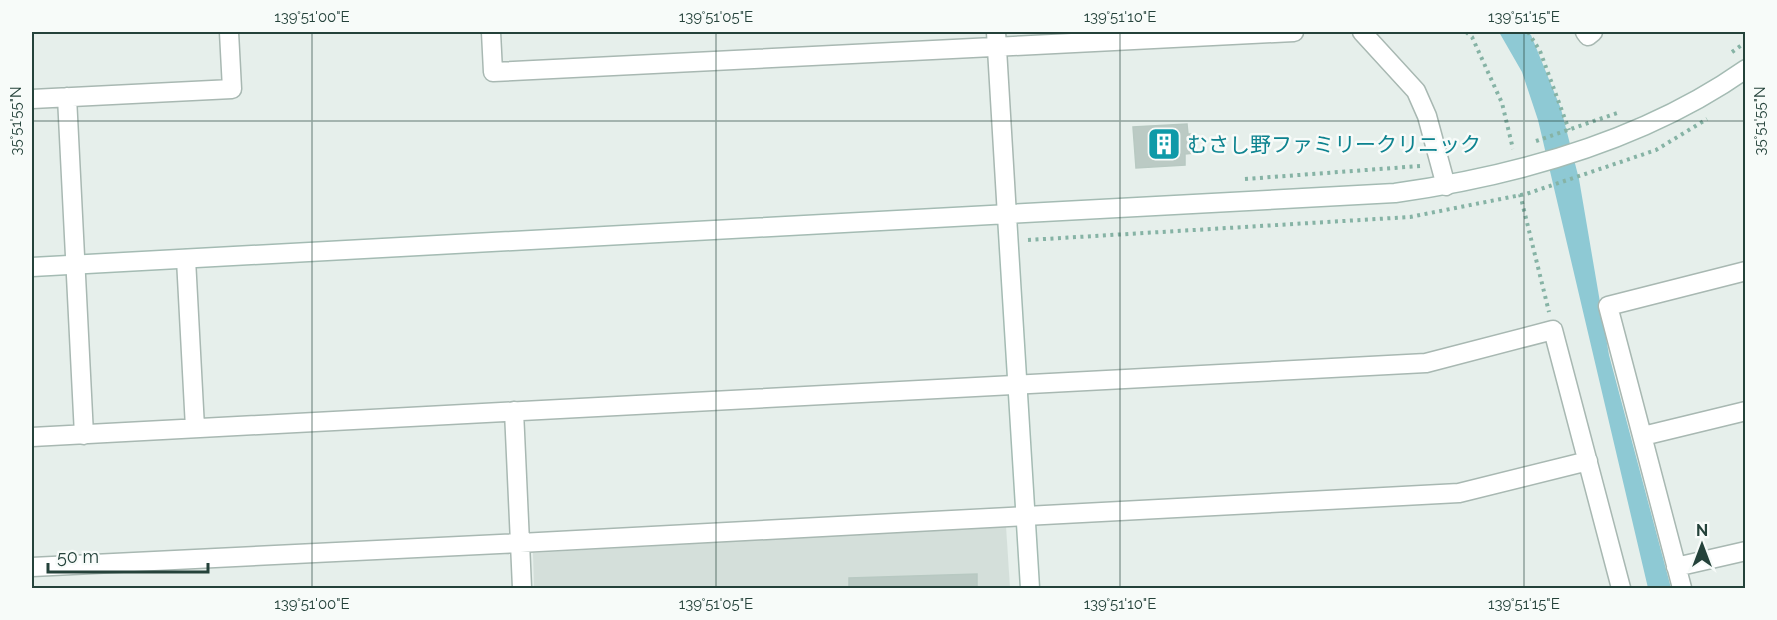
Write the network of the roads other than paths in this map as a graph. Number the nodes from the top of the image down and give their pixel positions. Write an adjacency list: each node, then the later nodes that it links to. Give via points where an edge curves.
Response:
1 (229, 32): 9 (street, via 232,88)
2 (491, 32): 7 (street, via 493,72)
3 (1294, 32): 7 (street)
4 (1362, 32): 11 (street, via 1416,91)
5 (1584, 32): 6 (street, via 1588,36)
6 (1593, 32)
7 (997, 39): 12 (street)
8 (1746, 69): 11 (street, via 1713,92 1585,148 1514,172)
9 (67, 97): 10 (street); 14 (street)
10 (32, 99)
11 (1446, 186): 12 (street, via 1343,197)
12 (1007, 216): 13 (street); 17 (street)
13 (186, 259): 14 (street); 20 (street)
14 (74, 265): 15 (street); 21 (street)
15 (32, 267)
16 (1746, 271): 22 (street, via 1608,306)
17 (1016, 383): 18 (street); 24 (street, via 1426,363 1553,330); 25 (street)
18 (514, 411): 20 (street); 26 (street)
19 (1746, 411): 22 (street)
20 (195, 428): 21 (street)
21 (84, 435): 23 (street)
22 (1643, 436): 29 (street)
23 (32, 437)
24 (1588, 461): 25 (street, via 1459,493); 32 (street)
25 (1025, 515): 26 (street); 31 (street)
26 (520, 543): 28 (street); 30 (street)
27 (1746, 551): 29 (street)
28 (32, 567)
29 (1676, 567): 33 (street)
30 (522, 588)
31 (1030, 588)
32 (1621, 588)
33 (1682, 588)

